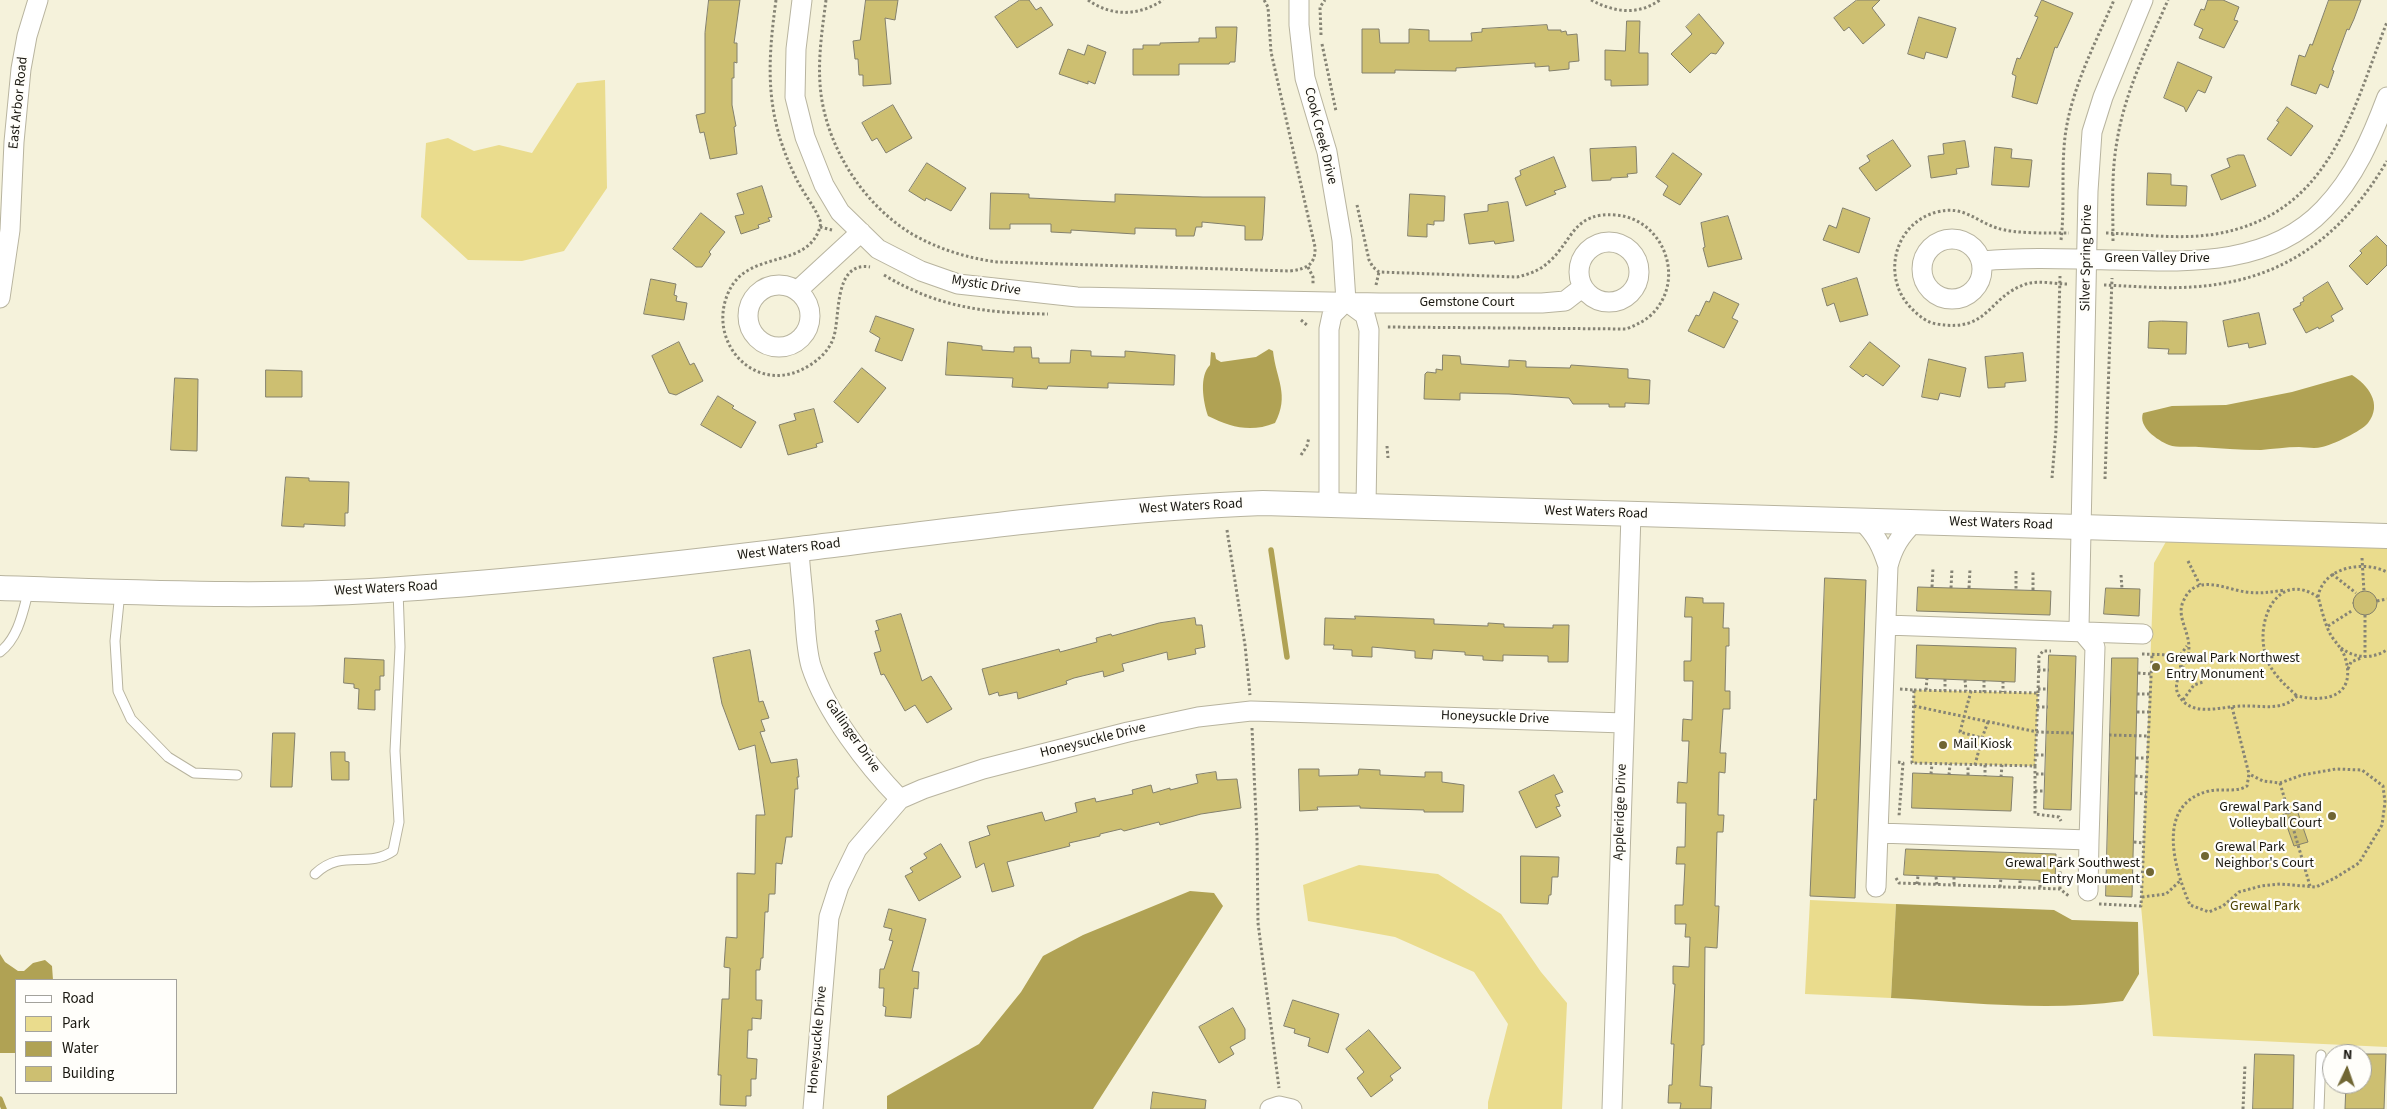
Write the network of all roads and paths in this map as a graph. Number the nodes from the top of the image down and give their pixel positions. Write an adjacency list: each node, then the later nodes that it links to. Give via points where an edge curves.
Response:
1 (38, 0): 28 (street, East Arbor Road, via 21,69 10,230)
2 (802, 0): 18 (street, Mystic Drive, via 795,97 805,137 824,185 840,212)
3 (826, 0): 6 (path, via 819,63 821,94 831,134 859,184 876,204 911,233 970,258 997,262 1290,271 1311,264 1315,248 1271,52 1268,7)
4 (1088, 0): 5 (path, via 1116,13 1139,12)
5 (1163, 0)
6 (1264, 0)
7 (1299, 0): 29 (street, Cook Creek Drive, via 1305,78 1327,152 1342,240)
8 (1325, 0): 15 (path, via 1320,7 1321,40)
9 (1591, 0): 10 (path, via 1608,9 1626,12)
10 (1660, 0)
11 (2143, 0): 19 (street, Silver Spring Drive, via 2092,132)
12 (2168, 0): 20 (path, via 2135,76 2120,122 2114,166)
13 (2387, 22): 20 (path, via 2338,144 2326,165 2295,198 2240,228 2215,234)
14 (2387, 97): 22 (street, Green Valley Drive, via 2373,134 2345,182 2324,209 2296,231 2263,248 2220,259)
15 (1338, 119)
16 (2387, 161): 25 (path, via 2350,214 2313,247 2278,268 2241,280 2191,287)
17 (1355, 197): 30 (path, via 1369,260 1379,272 1517,277 1531,274 1552,259 1572,230 1584,221 1614,214 1646,225 1657,236 1668,264 1669,278 1663,298 1653,313 1626,329 1402,325 1386,327)
18 (861, 232): 27 (street); 29 (street, Mystic Drive, via 878,249 921,272 958,284 1077,297)
19 (2087, 233): 20 (path); 21 (street, Silver Spring Drive); 24 (path, via 2011,230 1955,210 1937,212 1906,230 1897,248 1894,266 1898,292 1904,301 1934,324 1949,326 1984,316 2010,291 2027,284)
20 (2113, 234): 22 (path)
21 (2087, 260): 22 (street, Green Valley Drive); 23 (street, Green Valley Drive, via 2015,258); 24 (street, Silver Spring Drive)
22 (2112, 260): 25 (path)
23 (1982, 261)
24 (2086, 284): 25 (path); 39 (street, Silver Spring Drive)
25 (2111, 286): 33 (path)
26 (1583, 287): 29 (street, Gemstone Court, via 1565,301 1542,303)
27 (797, 292)
28 (0, 298)
29 (1346, 301): 34 (street, via 1332,314 1329,329); 35 (street, via 1365,315 1369,330)
30 (1386, 336)
31 (1387, 444): 32 (path)
32 (1388, 458)
33 (2105, 480)
34 (1329, 503): 35 (street, West Waters Road); 42 (street, West Waters Road, via 1174,506)
35 (1366, 505): 36 (street, West Waters Road)
36 (1631, 514): 37 (street, West Waters Road); 118 (street, Appleridge Drive)
37 (1861, 520): 38 (street, West Waters Road); 45 (street, via 1880,542)
38 (1914, 522): 39 (street, West Waters Road); 45 (street, via 1900,536)
39 (2080, 527): 41 (street, West Waters Road); 76 (street, Silver Spring Drive, via 2079,628)
40 (1227, 530): 97 (path)
41 (2387, 536)
42 (798, 549): 62 (street, West Waters Road); 153 (street, Gallinger Drive, via 811,665 831,710)
43 (2362, 558): 46 (path)
44 (2188, 561): 55 (path)
45 (1888, 566): 74 (street)
46 (2361, 566): 52 (path); 53 (path); 67 (path)
47 (1933, 568): 56 (path)
48 (1952, 568): 58 (path)
49 (1970, 569): 59 (path)
50 (2016, 570): 63 (path)
51 (2033, 572): 64 (path)
52 (2387, 572)
53 (2332, 574): 68 (path); 69 (path, via 2319,588)
54 (2122, 575): 60 (path)
55 (2200, 585): 65 (path, via 2217,584 2258,593); 78 (path, via 2188,593 2180,609)
56 (1932, 587)
57 (0, 588): 61 (street, West Waters Road)
58 (1951, 588)
59 (1969, 588)
60 (2122, 588)
61 (29, 589): 66 (street, West Waters Road); 82 (lane, via 20,625)
62 (398, 590): 66 (street, West Waters Road, via 199,595); 162 (lane, via 400,647 395,751 399,822 393,851 382,858 335,860)
63 (2016, 590)
64 (2033, 590)
65 (2285, 590): 69 (path, via 2303,590); 108 (path, via 2266,616 2264,651 2281,682)
66 (120, 592): 141 (lane, via 115,641 118,691 131,719 168,756 194,773)
67 (2364, 592)
68 (2356, 593)
69 (2318, 597): 75 (path)
70 (2387, 599): 71 (path)
71 (2377, 601)
72 (2353, 610): 75 (path)
73 (2365, 615): 84 (path)
74 (1886, 626): 76 (street); 156 (street)
75 (2328, 626): 79 (path)
76 (2084, 632): 77 (street); 120 (street, via 2096,647)
77 (2143, 634)
78 (2189, 644): 83 (path, via 2181,654); 85 (path)
79 (2340, 647): 84 (path, via 2348,653); 88 (path)
80 (2387, 650): 84 (path)
81 (2053, 651): 86 (path, via 2040,654)
82 (0, 652)
83 (2174, 655): 85 (path, via 2180,659); 90 (path, via 2152,654)
84 (2367, 657): 88 (path, via 2353,660)
85 (2182, 668): 109 (path, via 2176,687)
86 (2038, 670): 87 (path); 103 (path)
87 (2049, 670)
88 (2347, 672): 108 (path, via 2344,687 2336,695 2326,699)
89 (2138, 673): 90 (path)
90 (2151, 674): 107 (path)
91 (1927, 678): 99 (path)
92 (1945, 679): 100 (path)
93 (1965, 680): 101 (path)
94 (1984, 680): 104 (path)
95 (2003, 681): 105 (path)
96 (2203, 682): 109 (path, via 2194,685)
97 (1249, 686)
98 (2048, 689): 103 (path)
99 (1926, 690): 100 (path); 110 (path, via 1914,690)
100 (1945, 691): 101 (path)
101 (1966, 691): 102 (path)
102 (1971, 691): 104 (path); 116 (path)
103 (2038, 691): 105 (path); 111 (path)
104 (1984, 692): 105 (path)
105 (2003, 692)
106 (2137, 694): 107 (path)
107 (2150, 694): 115 (path)
108 (2297, 696): 113 (path, via 2283,705)
109 (2183, 700): 113 (path, via 2206,710)
110 (1914, 706): 116 (path); 129 (path)
111 (2037, 707): 112 (path); 119 (path)
112 (2048, 707)
113 (2232, 707): 140 (path)
114 (2136, 712): 115 (path)
115 (2149, 712): 122 (path)
116 (1965, 717): 117 (path); 123 (path, via 1960,732)
117 (1988, 722): 119 (path); 123 (path)
118 (1624, 723): 153 (street, Honeysuckle Drive, via 1251,711 1198,717 1128,732 983,769); 190 (street, Appleridge Drive)
119 (2036, 732): 120 (path); 124 (path)
120 (2092, 734): 122 (path); 157 (street)
121 (1252, 735): 186 (path, via 1258,923)
122 (2148, 736): 127 (path)
123 (1982, 738): 133 (path)
124 (2036, 755): 125 (path); 136 (path)
125 (2046, 756)
126 (2136, 758): 127 (path)
127 (2148, 758): 147 (path)
128 (1903, 763): 129 (path)
129 (1912, 763): 130 (path)
130 (1932, 764): 131 (path); 137 (path)
131 (1950, 764): 132 (path); 142 (path)
132 (1968, 764): 133 (path); 143 (path)
133 (1975, 764): 134 (path)
134 (1985, 765): 135 (path); 144 (path)
135 (2002, 765): 136 (path); 145 (path)
136 (2036, 766): 138 (path)
137 (1931, 774)
138 (2036, 774): 139 (path); 149 (path)
139 (2045, 774)
140 (2249, 774): 148 (path); 170 (path, via 2247,786 2241,790 2209,791 2191,797 2181,809 2174,825 2173,842)
141 (236, 775)
142 (1949, 775)
143 (1968, 775)
144 (1985, 776)
145 (2001, 776)
146 (2135, 776): 147 (path)
147 (2147, 776): 152 (path)
148 (2280, 783): 154 (path, via 2302,774 2336,768 2362,770 2383,786); 176 (path)
149 (2035, 791): 150 (path); 155 (path, via 2035,814 2060,817)
150 (2045, 791)
151 (2135, 793): 152 (path)
152 (2146, 794): 159 (path)
153 (900, 799): 187 (street, Honeysuckle Drive, via 857,849 839,886 829,917)
154 (2386, 802): 176 (path, via 2382,825 2359,863 2316,887)
155 (2060, 830): 156 (street); 157 (street); 181 (path)
156 (1878, 833): 177 (street)
157 (2089, 840): 183 (street)
158 (2134, 842): 159 (path)
159 (2144, 843): 161 (path)
160 (2133, 865): 161 (path)
161 (2143, 865): 173 (path)
162 (315, 874)
163 (1896, 876): 172 (path, via 1899,883)
164 (1918, 876): 172 (path)
165 (1936, 877): 174 (path)
166 (1954, 877): 175 (path)
167 (2001, 878): 178 (path)
168 (2020, 880): 179 (path)
169 (2040, 880): 180 (path)
170 (2181, 880): 176 (path, via 2190,905 2210,912 2224,906 2240,892 2261,886); 182 (path, via 2166,894)
171 (2133, 883): 173 (path)
172 (1917, 884): 174 (path)
173 (2142, 884): 182 (path)
174 (1936, 885): 175 (path)
175 (1954, 885): 178 (path)
176 (2310, 886)
177 (1876, 887)
178 (2000, 887): 179 (path)
179 (2020, 888): 180 (path)
180 (2040, 888): 181 (path)
181 (2060, 889): 183 (path)
182 (2142, 897): 183 (path, via 2141,906)
183 (2087, 899)
184 (2321, 1055): 192 (lane)
185 (2245, 1065): 191 (path)
186 (1279, 1091)
187 (813, 1109)
188 (1270, 1109): 189 (street, via 1279,1106)
189 (1292, 1109)
190 (1612, 1109)
191 (2243, 1109)
192 (2319, 1109)

